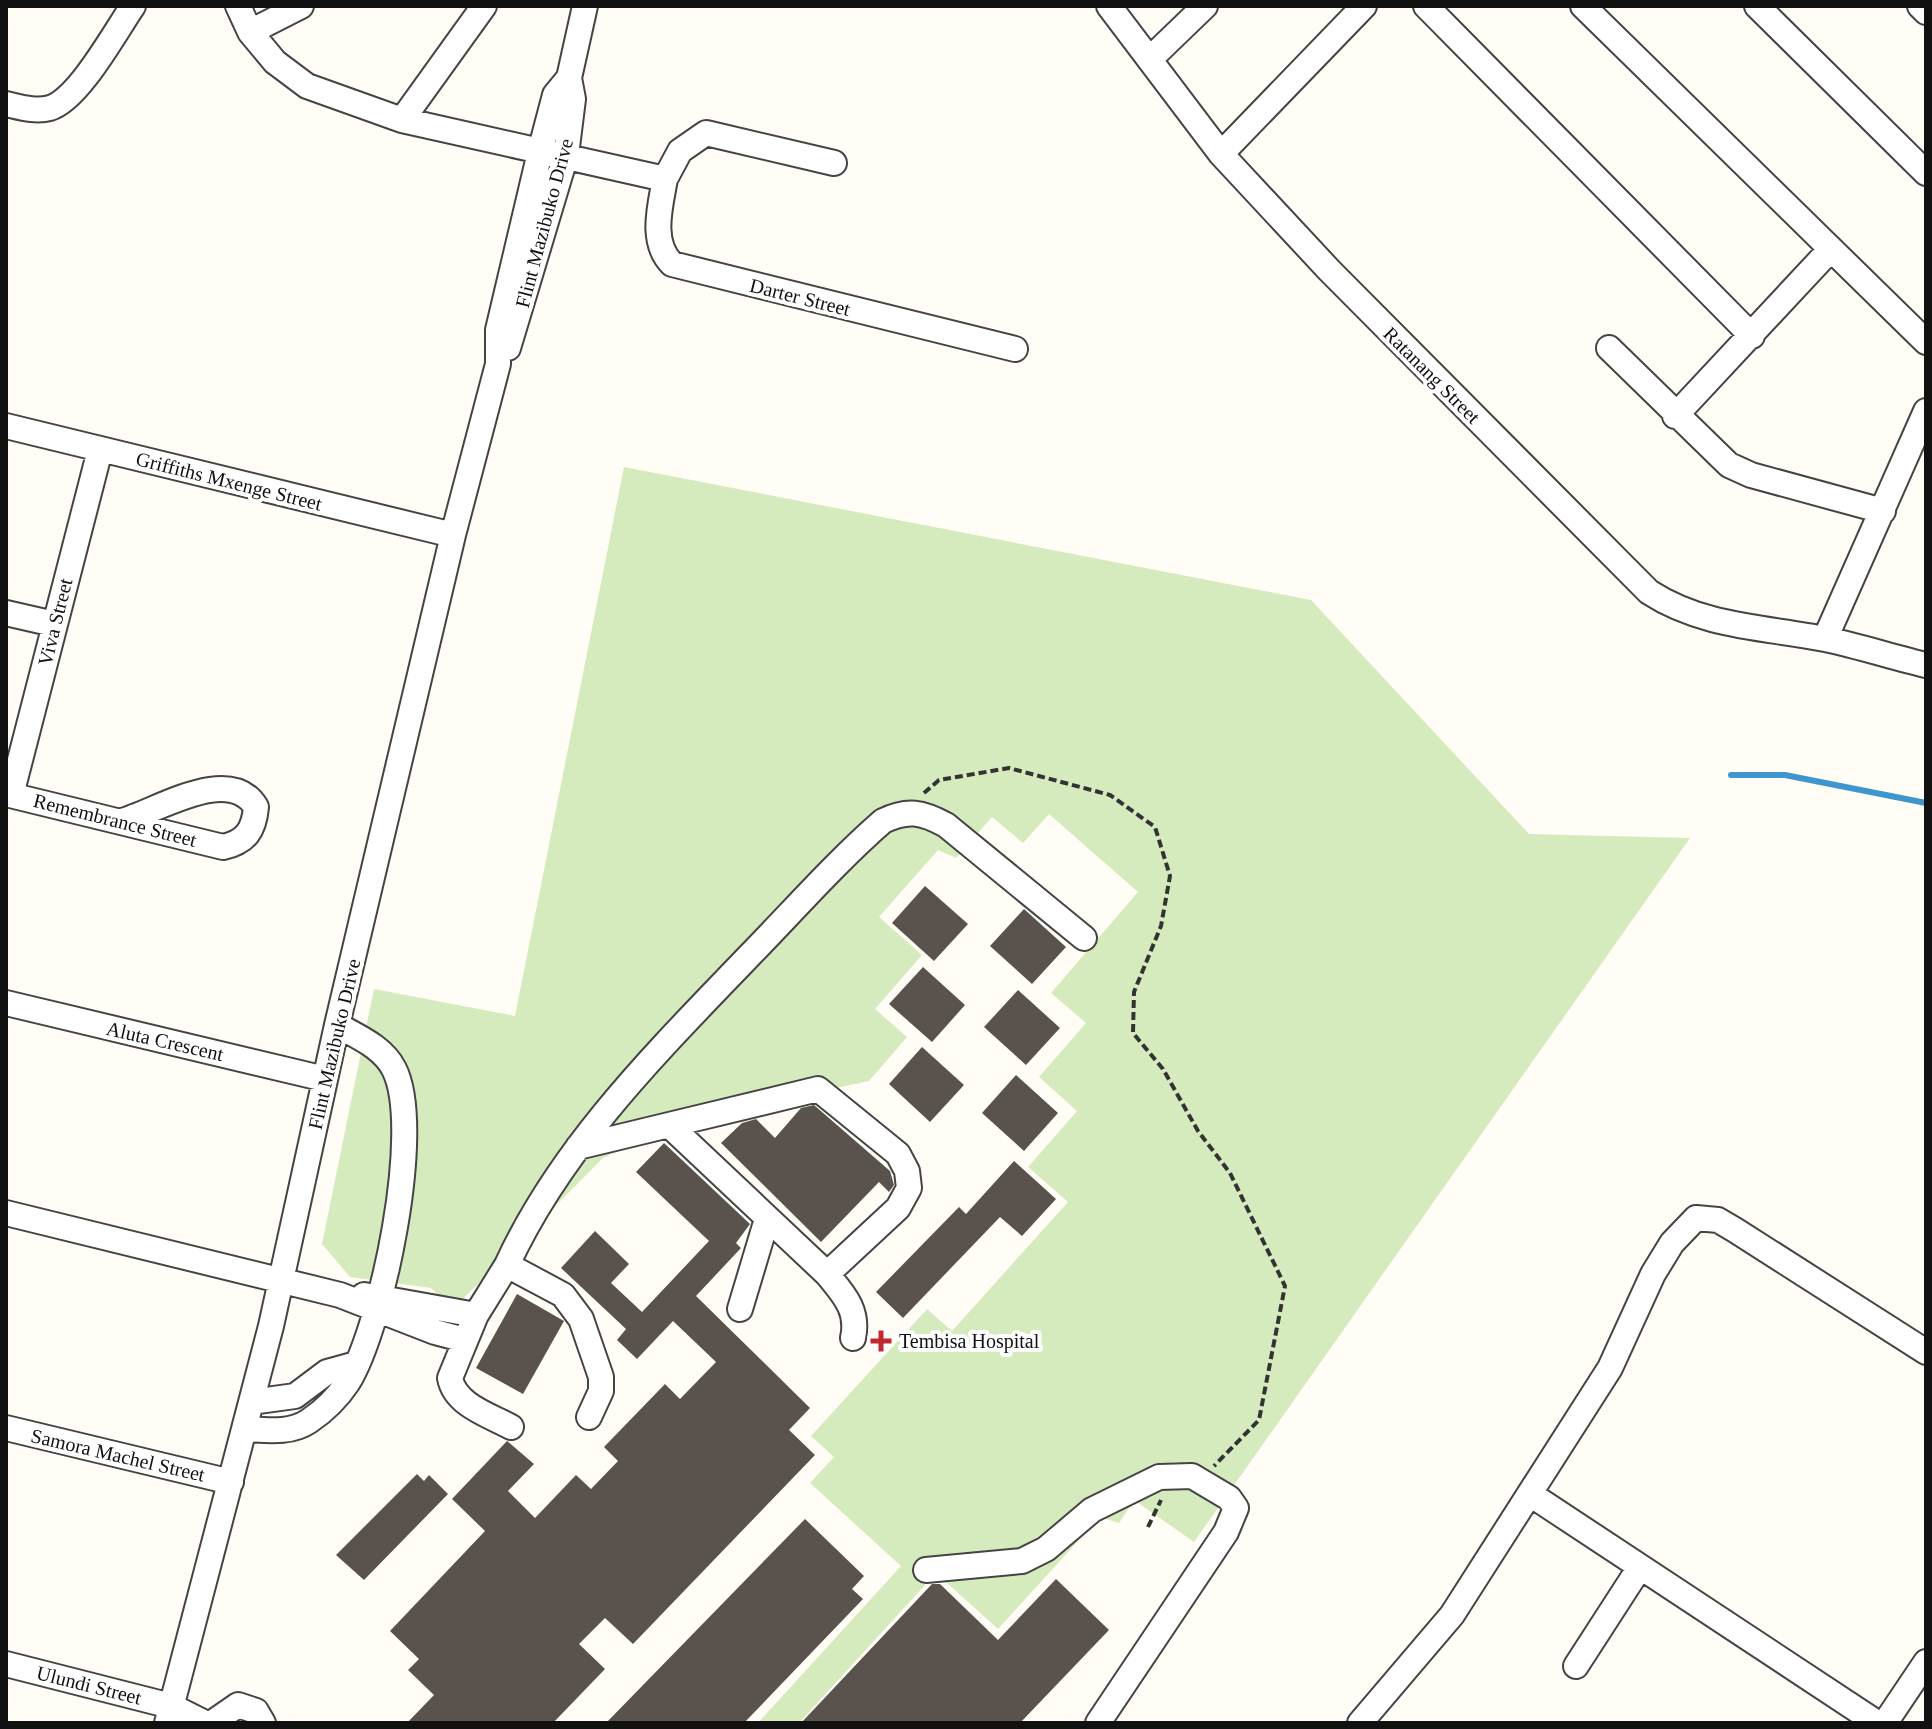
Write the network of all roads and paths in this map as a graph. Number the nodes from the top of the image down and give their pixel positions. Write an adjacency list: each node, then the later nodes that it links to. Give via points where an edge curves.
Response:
1 (133, 6): 17 (street, via 62,102 35,110)
2 (238, 6): 14 (street)
3 (301, 6): 14 (street)
4 (484, 6): 18 (street)
5 (585, 6): 16 (street, Flint Mazibuko Drive)
6 (1109, 6): 15 (street, Ratanang Street)
7 (1205, 6): 15 (street)
8 (1364, 6): 20 (street)
9 (1426, 6): 26 (street)
10 (1583, 6): 25 (street)
11 (1757, 6): 23 (street)
12 (1920, 6): 13 (street)
13 (1926, 12)
14 (250, 32): 18 (street, via 294,80)
15 (1150, 59): 20 (street, Ratanang Street)
16 (569, 78): 19 (street, Flint Mazibuko Drive, via 555,95); 21 (street, Flint Mazibuko Drive, via 573,99)
17 (6, 104)
18 (402, 120): 19 (street)
19 (541, 148): 21 (street); 30 (street, Flint Mazibuko Drive, via 504,301)
20 (1221, 154): 39 (street, Ratanang Street, via 1649,592 1720,623)
21 (566, 155): 24 (street); 30 (street, Flint Mazibuko Drive, via 509,346)
22 (834, 163): 24 (street, Darter Street, via 706,133 680,151)
23 (1926, 173)
24 (665, 179): 29 (street, Darter Street, via 659,238 660,249 672,264)
25 (1829, 251): 26 (street); 27 (street)
26 (1752, 336): 31 (street)
27 (1926, 342)
28 (1609, 348): 31 (street)
29 (1015, 349)
30 (498, 364): 36 (street, Flint Mazibuko Drive)
31 (1675, 416): 35 (street, via 1729,465)
32 (1923, 424): 35 (street)
33 (6, 426): 34 (street, Griffiths Mxenge Street)
34 (100, 450): 36 (street, Griffiths Mxenge Street); 38 (street, Viva Street)
35 (1883, 511): 39 (street)
36 (453, 535): 46 (street, Flint Mazibuko Drive)
37 (6, 613): 38 (street)
38 (54, 624): 41 (street, Viva Street)
39 (1825, 639): 40 (street, Ratanang Street)
40 (1926, 665)
41 (9, 795): 43 (street, Remembrance Street)
42 (900, 813): 44 (street, via 922,812 946,825); 49 (street, via 863,838 684,1024); 67 (path, via 939,780 1009,768 1110,795 1155,827 1170,876 1161,926 1134,992 1133,1033 1163,1069 1198,1131 1230,1173 1285,1286 1259,1420)
43 (122, 821): 43 (street, Remembrance Street, via 228,787 249,795 256,807 255,821 238,844 223,847)
44 (1084, 938)
45 (6, 1003): 47 (street, Aluta Crescent)
46 (337, 1025): 47 (street, Flint Mazibuko Drive); 55 (street, via 384,1055 399,1080 403,1140 397,1217)
47 (325, 1079): 54 (street, Flint Mazibuko Drive)
48 (669, 1125): 49 (street); 51 (street); 53 (street, via 818,1089 898,1154 909,1188 898,1208)
49 (578, 1147): 52 (street, via 544,1195)
50 (6, 1213): 54 (street)
51 (767, 1219): 53 (street); 56 (street)
52 (507, 1265): 57 (street); 63 (street, via 563,1295 581,1319 601,1377 601,1391)
53 (827, 1274): 58 (street, via 855,1315)
54 (282, 1279): 55 (street); 62 (street, Flint Mazibuko Drive)
55 (377, 1302): 57 (street); 59 (street); 61 (street)
56 (740, 1309)
57 (476, 1315): 59 (street)
58 (853, 1338)
59 (465, 1340): 64 (street, via 452,1366 451,1387 464,1402)
60 (1926, 1352): 69 (street, via 1727,1225 1696,1218 1653,1274 1610,1368)
61 (356, 1364): 62 (street, via 327,1372 295,1396); 66 (street, via 334,1399 310,1421 285,1430)
62 (252, 1402): 66 (street, Flint Mazibuko Drive)
63 (589, 1417)
64 (511, 1427)
65 (6, 1428): 68 (street, Samora Machel Street)
66 (244, 1429): 68 (street, Flint Mazibuko Drive)
67 (1199, 1479): 70 (path, via 1178,1483 1162,1498); 72 (street, via 1174,1474 1135,1487 1092,1510 1046,1549 1022,1561); 80 (street, via 1233,1502 1234,1517)
68 (231, 1482): 76 (street, Flint Mazibuko Drive)
69 (1530, 1494): 71 (street); 81 (street, via 1452,1615)
70 (1148, 1527)
71 (1640, 1567): 75 (street); 82 (street)
72 (926, 1570)
73 (1926, 1662): 83 (street)
74 (6, 1664): 76 (street, Ulundi Street)
75 (1576, 1666)
76 (169, 1714): 77 (street, Ulundi Street)
77 (205, 1723)
78 (212, 1723): 79 (street, via 238,1705 256,1711)
79 (263, 1723)
80 (1098, 1723)
81 (1360, 1723)
82 (1877, 1723)
83 (1885, 1723)

